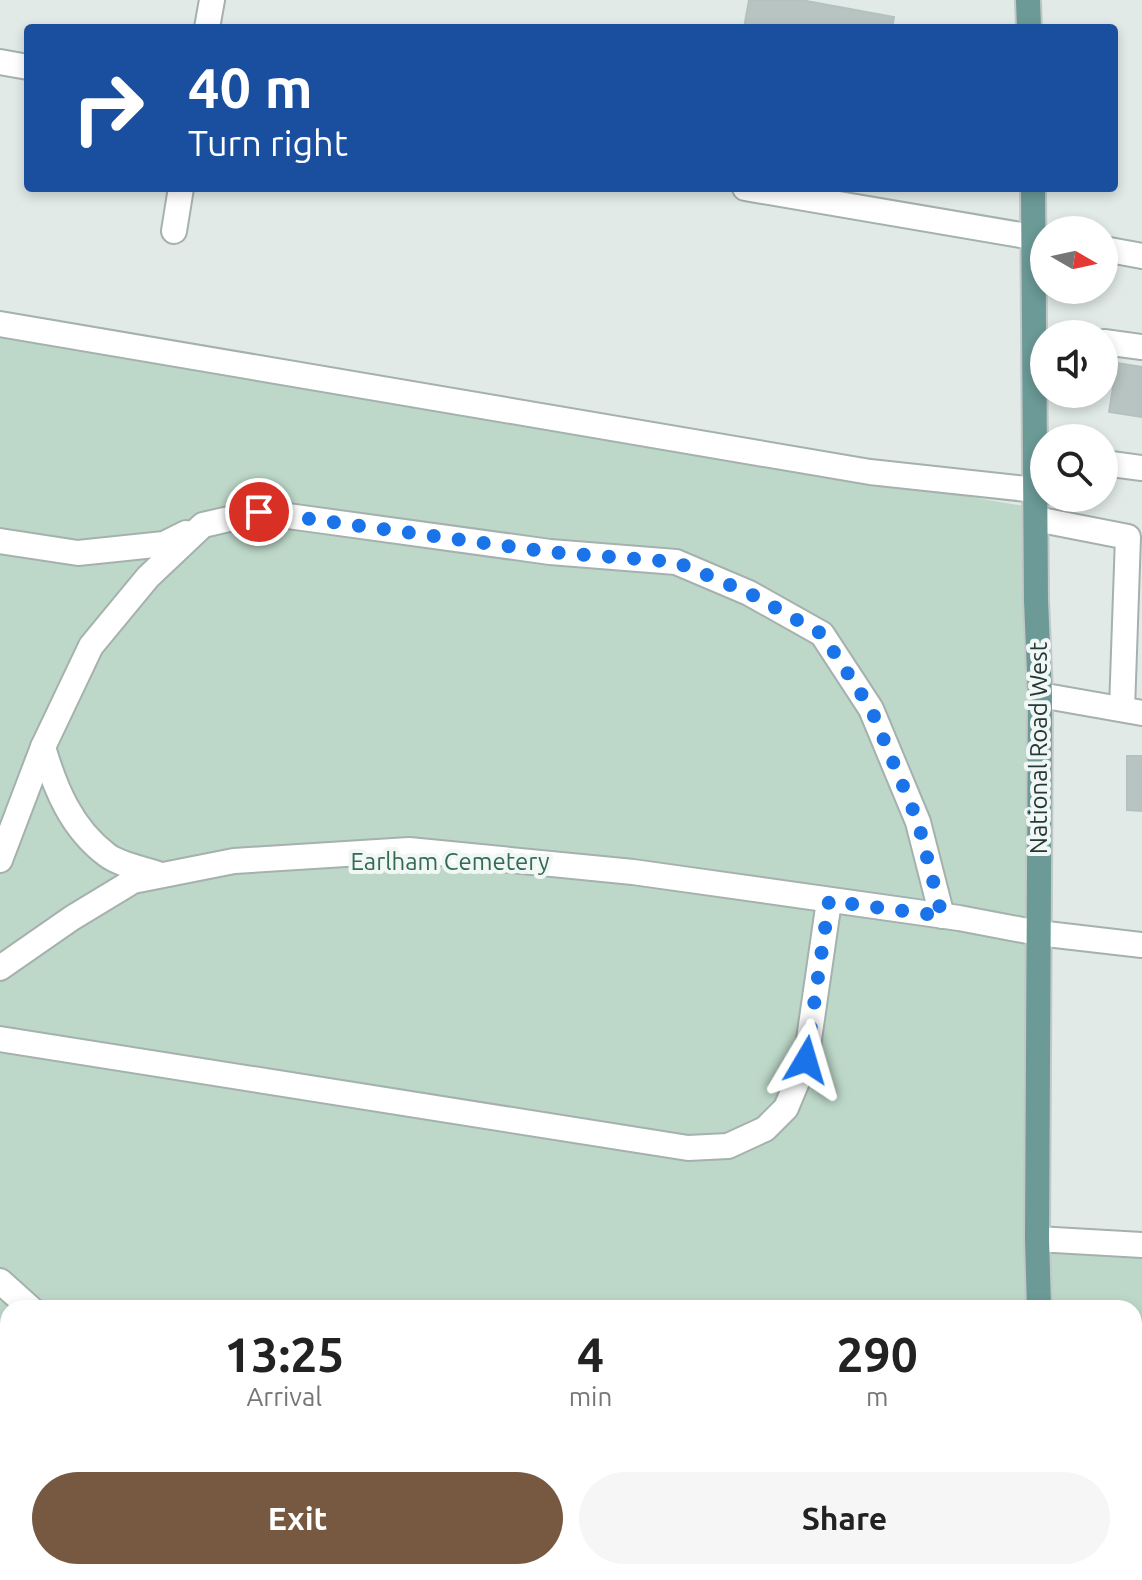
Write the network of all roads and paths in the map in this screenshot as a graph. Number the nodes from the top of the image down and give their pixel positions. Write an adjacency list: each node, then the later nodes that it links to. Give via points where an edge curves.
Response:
1 (212, 0): 3 (street)
2 (1028, 0): 4 (main road)
3 (208, 24)
4 (1029, 24)
5 (0, 62): 6 (street)
6 (24, 66)
7 (180, 192): 11 (street)
8 (769, 192): 12 (street)
9 (1033, 192): 10 (main road, National Road West)
10 (1036, 216)
11 (174, 231)
12 (1030, 236)
13 (1118, 252): 14 (street)
14 (1142, 256)
15 (0, 324): 20 (street, via 870,472)
16 (1118, 344): 17 (street)
17 (1142, 347)
18 (1118, 465): 19 (street)
19 (1142, 468)
20 (1030, 489)
21 (1036, 512): 22 (main road, National Road West)
22 (1036, 519): 25 (street, via 1128,537); 26 (main road, National Road West)
23 (203, 525): 24 (street, via 164,544 78,553); 28 (street, via 148,577 91,646); 32 (street, via 259,512 550,552 676,562 749,593 822,634 871,709 918,822)
24 (0, 541)
25 (1133, 641): 27 (street)
26 (1040, 695): 27 (street); 33 (main road, National Road West)
27 (1132, 711)
28 (43, 747): 29 (street); 30 (street, via 55,787 75,822 109,857)
29 (0, 860)
30 (163, 875): 31 (street, via 234,861 409,850 633,872); 35 (street, via 133,881)
31 (829, 901): 32 (street); 36 (street, via 806,1060 786,1108 765,1129 728,1146 674,1146)
32 (942, 916): 33 (street)
33 (1038, 933): 34 (street); 37 (main road, National Road West)
34 (1142, 945)
35 (0, 968)
36 (0, 1039)
37 (1037, 1239): 38 (street); 41 (main road, National Road West)
38 (1142, 1245)
39 (0, 1281): 40 (street)
40 (21, 1300)
41 (1039, 1300)

